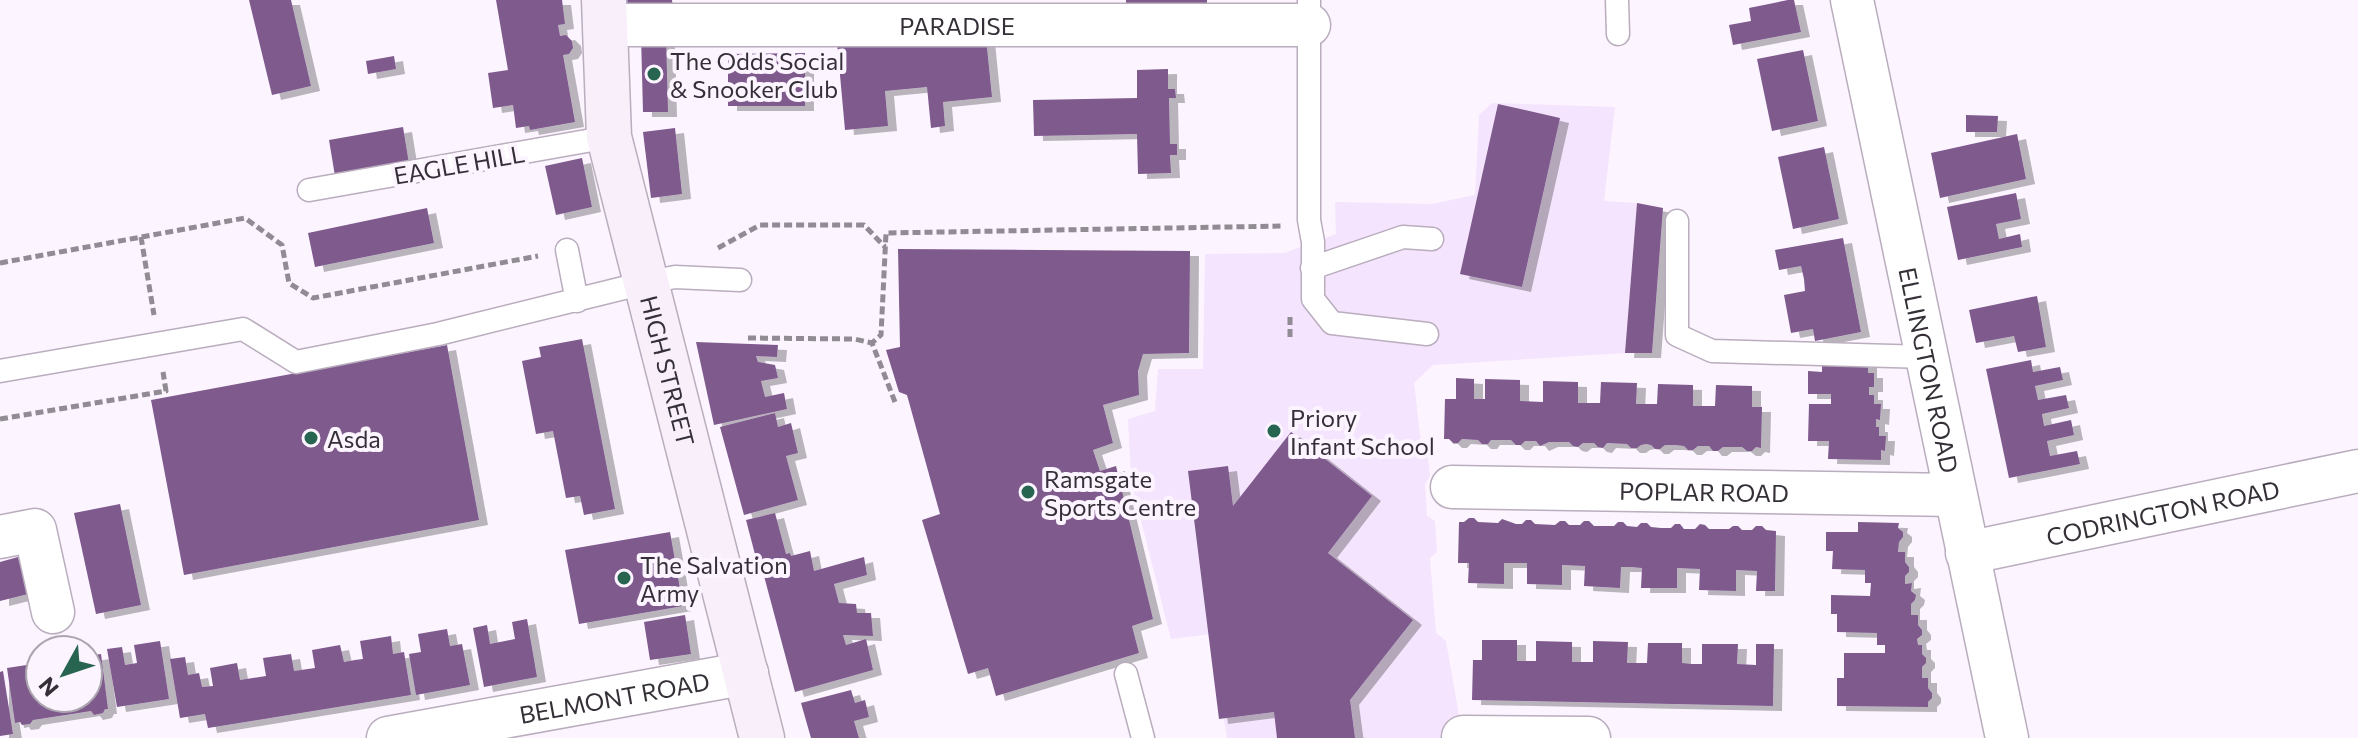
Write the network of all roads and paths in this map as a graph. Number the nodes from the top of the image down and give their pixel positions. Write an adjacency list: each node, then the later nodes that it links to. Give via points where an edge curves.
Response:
1 (1617, 0): 5 (lane)
2 (1852, 0): 23 (street, ELLINGTON ROAD)
3 (605, 12): 4 (street, PARADISE); 6 (street, HIGH STREET)
4 (1309, 12): 16 (lane)
5 (1618, 34)
6 (609, 137): 7 (lane, EAGLE HILL); 18 (street, HIGH STREET)
7 (309, 190)
8 (1677, 221): 23 (lane, via 1677,335 1712,351)
9 (1289, 224): 11 (path, via 886,233)
10 (1432, 239): 16 (lane, via 1403,237)
11 (885, 248): 13 (path, via 864,225 760,225); 22 (path, via 881,335)
12 (567, 250): 19 (lane)
13 (715, 250)
14 (505, 262): 15 (path, via 313,298 289,283 282,245 245,218)
15 (0, 263)
16 (1312, 268): 20 (lane, via 1313,299 1332,323)
17 (740, 280): 18 (lane, via 675,277)
18 (644, 283): 19 (lane); 32 (street, HIGH STREET)
19 (577, 301): 24 (lane, via 296,362 243,329)
20 (1427, 334)
21 (748, 338): 22 (path)
22 (872, 343): 25 (path)
23 (1927, 357): 28 (street, ELLINGTON ROAD)
24 (0, 371)
25 (895, 402)
26 (2358, 471): 30 (street, CODRINGTON ROAD)
27 (1452, 487): 28 (street, POPLAR ROAD)
28 (1955, 495): 30 (street, ELLINGTON ROAD)
29 (0, 537): 31 (street, via 35,530)
30 (1967, 553): 39 (street, ELLINGTON ROAD)
31 (53, 612)
32 (747, 673): 35 (street, BELMONT ROAD); 36 (street, HIGH STREET)
33 (1126, 674): 37 (lane)
34 (1463, 737): 38 (street)
35 (388, 738)
36 (762, 738)
37 (1143, 738)
38 (1589, 738)
39 (2007, 738)

